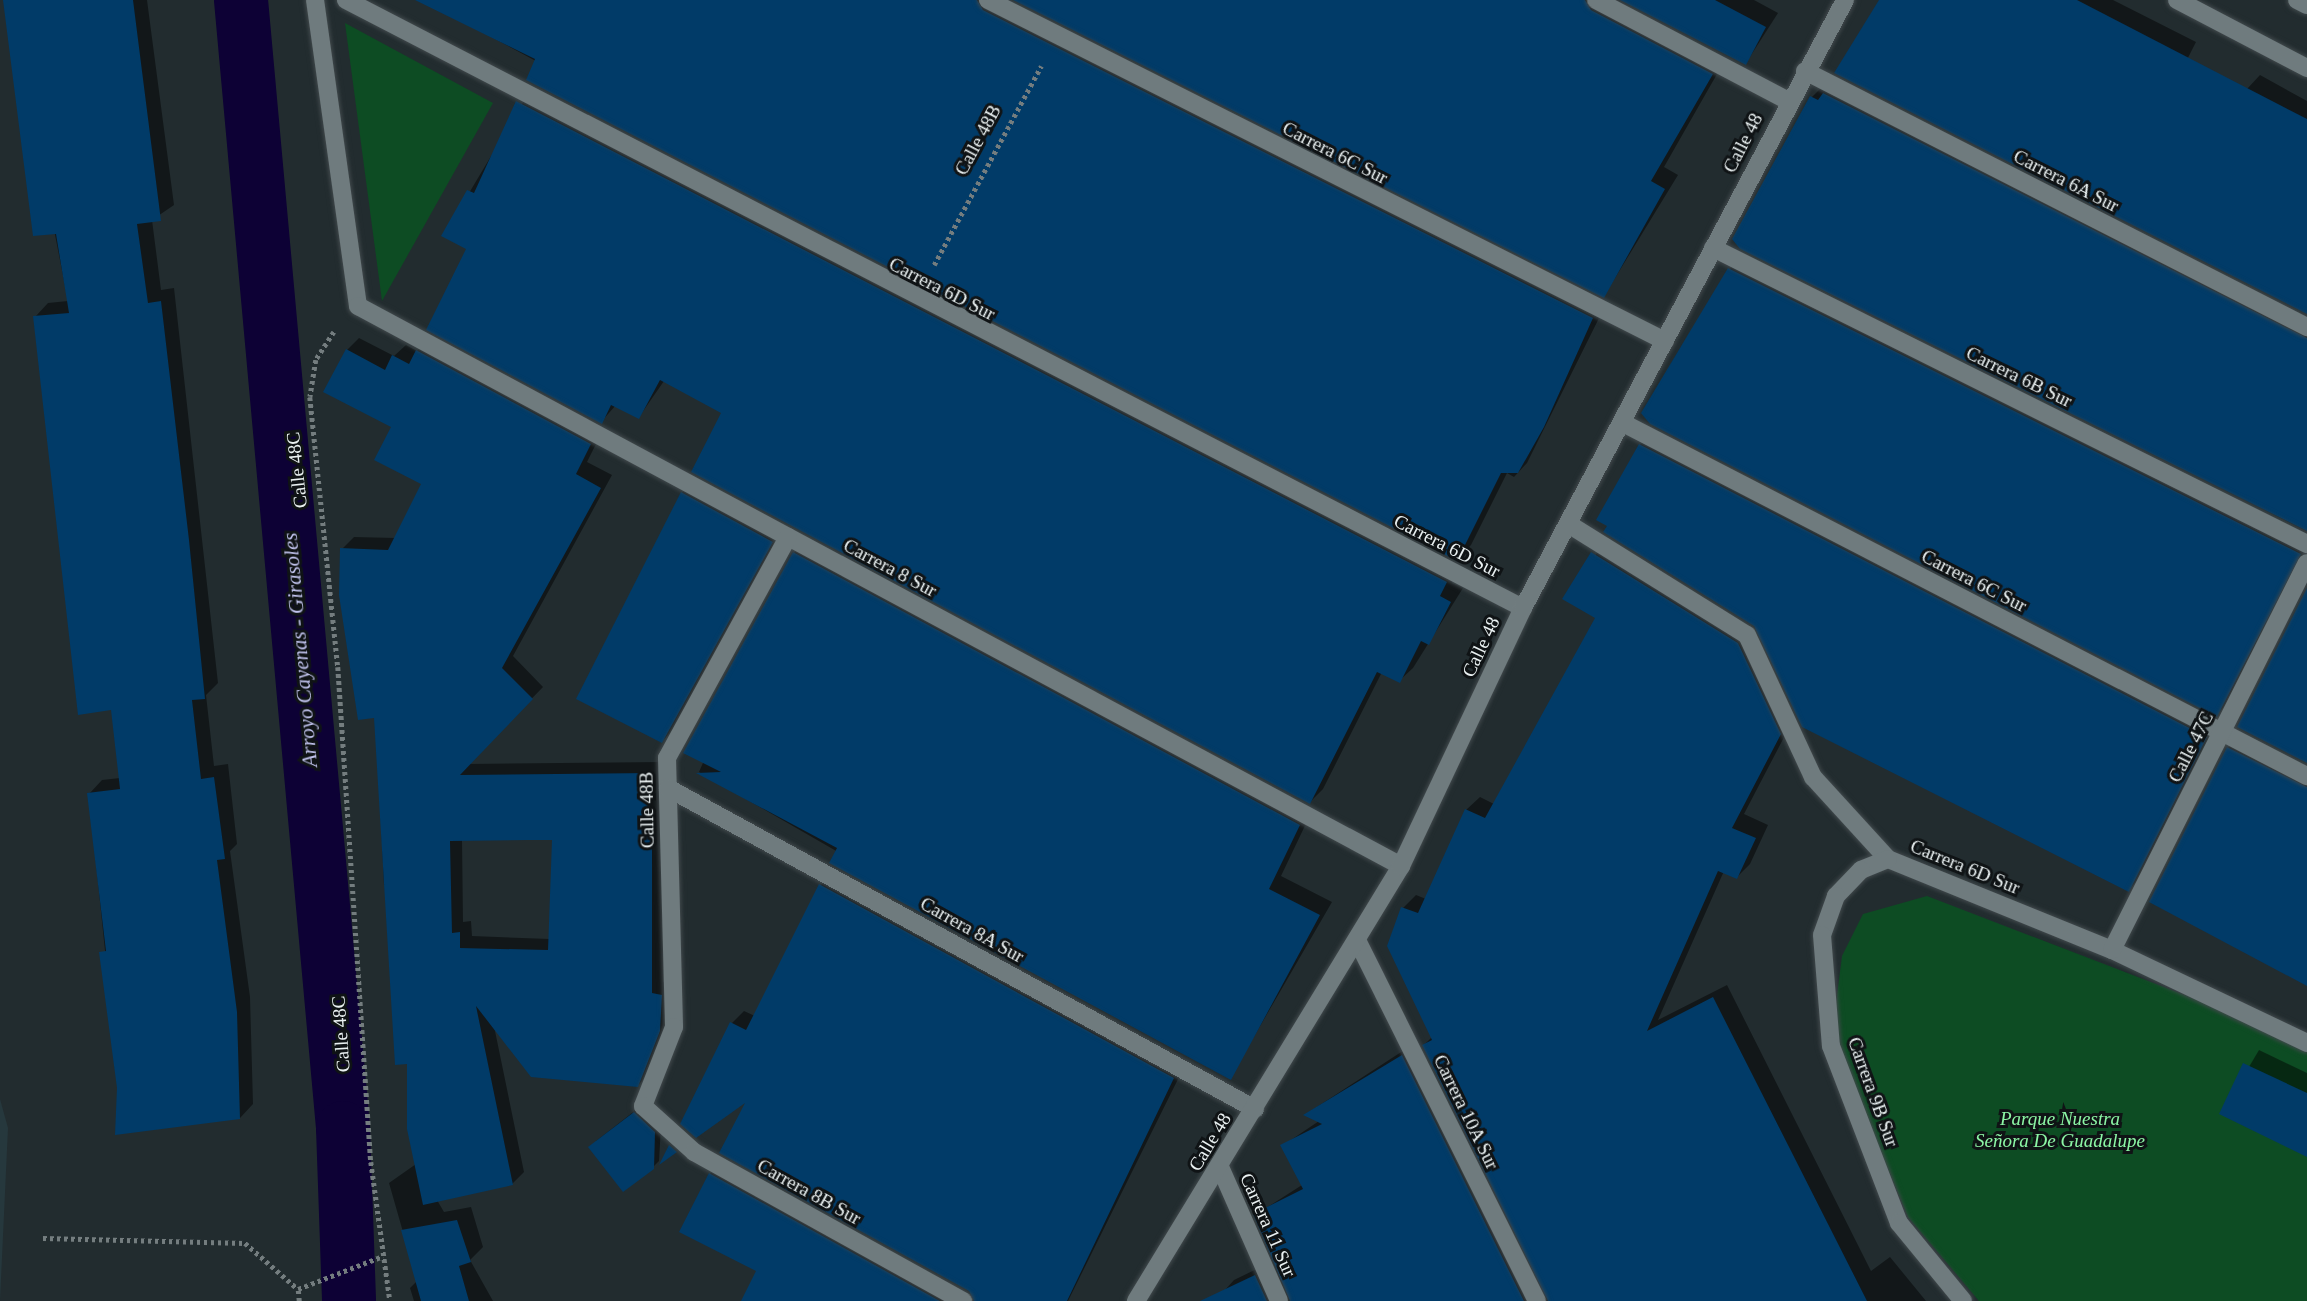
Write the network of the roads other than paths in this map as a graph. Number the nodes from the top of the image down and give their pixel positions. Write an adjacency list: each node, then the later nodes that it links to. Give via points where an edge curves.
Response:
1 (315, 0): 17 (street, Carrera 8 Sur, via 358,306)
2 (346, 0): 20 (street, Carrera 6D Sur, via 916,299)
3 (988, 0): 14 (street, Carrera 6C Sur)
4 (1596, 0): 11 (street)
5 (1845, 0): 10 (street, Calle 48)
6 (2177, 0): 9 (street)
7 (2297, 0): 8 (street)
8 (2307, 5)
9 (2307, 68)
10 (1805, 71): 11 (street, Calle 48); 13 (street, Carrera 6A Sur)
11 (1788, 101): 12 (street, Calle 48)
12 (1713, 248): 14 (street, Calle 48); 18 (street, Carrera 6B Sur)
13 (2307, 327)
14 (1665, 341): 15 (street, Calle 48)
15 (1623, 422): 16 (street, Calle 48); 21 (street, Carrera 6C Sur)
16 (1570, 525): 20 (street, Calle 48); 24 (street, Carrera 6D Sur, via 1748,635 1814,777)
17 (788, 537): 23 (street, Calle 48B, via 667,758); 25 (street, Carrera 8 Sur)
18 (2307, 544)
19 (2307, 563): 21 (street, Calle 47C)
20 (1523, 608): 25 (street, Calle 48)
21 (2222, 732): 22 (street, Carrera 6C Sur); 27 (street, Calle 47C)
22 (2307, 776)
23 (668, 788): 29 (street, Calle 48B, via 674,1027); 30 (street, Carrera 8A Sur)
24 (1888, 859): 27 (street, Carrera 6D Sur); 36 (street, Carrera 9B Sur, via 1861,870 1836,896 1822,935 1832,1046 1899,1223)
25 (1401, 866): 26 (street, Calle 48)
26 (1358, 942): 30 (street, Calle 48); 35 (street, Carrera 10A Sur)
27 (2112, 950): 28 (street, Carrera 6D Sur)
28 (2307, 1043)
29 (643, 1106): 32 (street, Carrera 8B Sur, via 694,1152)
30 (1255, 1109): 31 (street, Calle 48)
31 (1220, 1167): 33 (street, Calle 48); 34 (street, Carrera 11 Sur)
32 (963, 1301)
33 (1136, 1301)
34 (1279, 1301)
35 (1536, 1301)
36 (1963, 1301)

